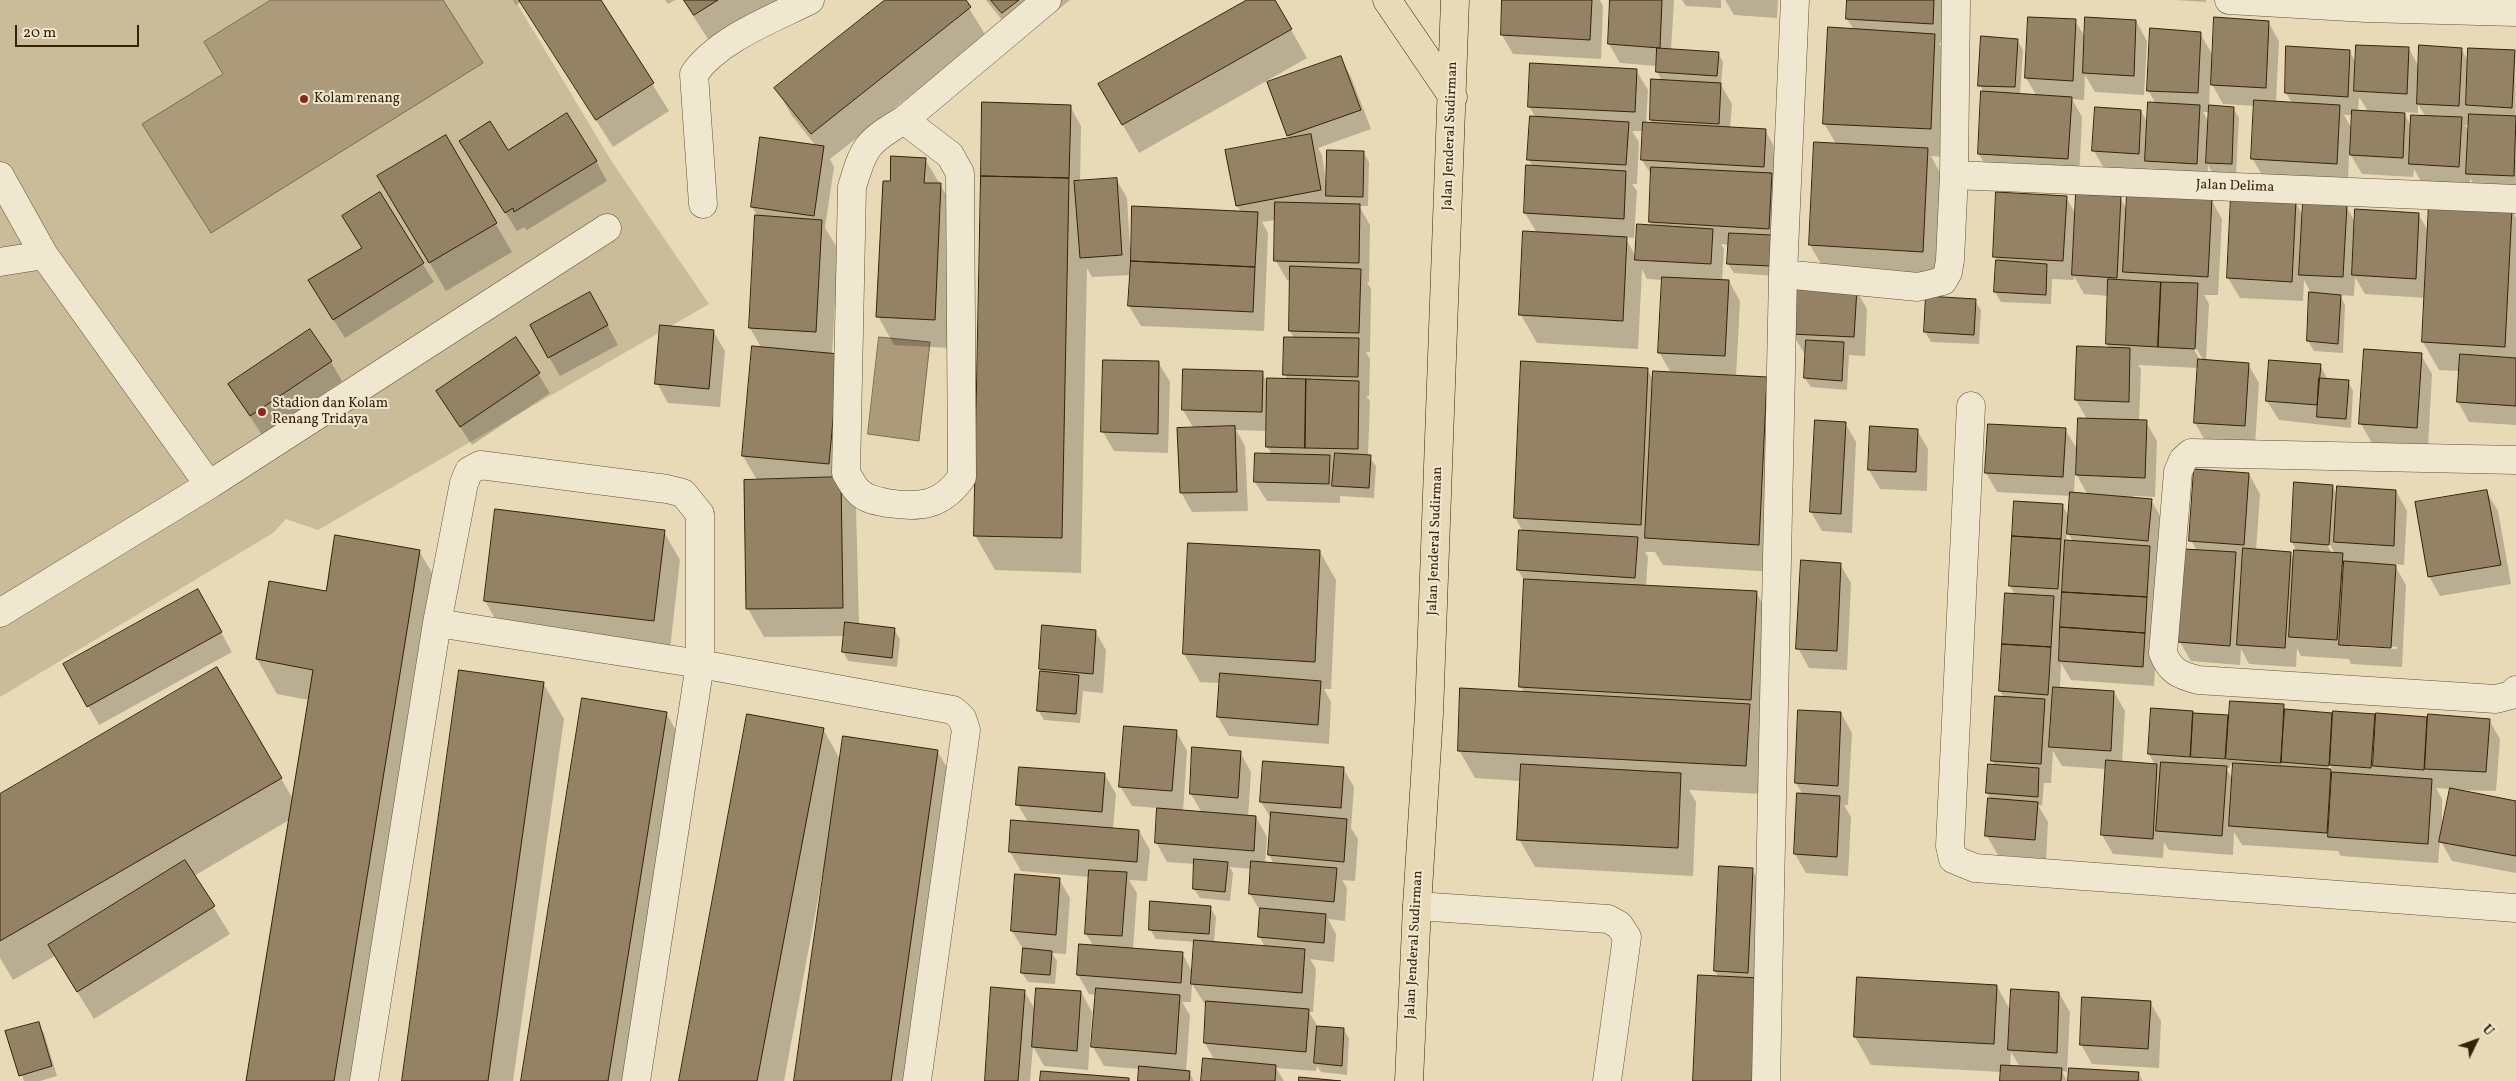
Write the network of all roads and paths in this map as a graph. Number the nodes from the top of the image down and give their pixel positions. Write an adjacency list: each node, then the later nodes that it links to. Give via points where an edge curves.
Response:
1 (810, 0): 15 (street, via 717,50 702,62 694,74)
2 (1046, 0): 11 (street)
3 (1387, 0): 10 (main road)
4 (1455, 0): 10 (main road, Jalan Jenderal Sudirman)
5 (1795, 0): 19 (street)
6 (1956, 0): 12 (street)
7 (2229, 0): 8 (street)
8 (2366, 4): 9 (street)
9 (2516, 12)
10 (1453, 97): 27 (main road, Jalan Jenderal Sudirman, via 1429,714)
11 (904, 120): 11 (street, via 950,155 960,173 962,477 942,498 913,507 870,500 858,492 846,473 852,187 862,153 879,135)
12 (1954, 175): 14 (street, Jalan Delima); 19 (street, via 1950,260 1943,281 1918,287)
13 (0, 176): 17 (street)
14 (2516, 199)
15 (703, 204)
16 (607, 228): 22 (street)
17 (44, 255): 18 (street); 22 (street)
18 (0, 262)
19 (1783, 274): 34 (street)
20 (1971, 406): 28 (street, via 1950,846 1953,859 1975,868)
21 (2516, 460): 26 (street, via 2191,453 2183,460 2178,472 2163,653 2168,666 2178,675 2198,680 2496,699 2511,695)
22 (210, 485): 23 (street)
23 (0, 614)
24 (437, 623): 25 (street); 25 (street, via 464,483 474,468 480,465 667,489 682,493 700,514); 29 (street)
25 (700, 664): 30 (street); 31 (street, via 953,710 962,718 966,730)
26 (2516, 690)
27 (1417, 906): 32 (main road, Jalan Jenderal Sudirman); 33 (street, via 1608,918 1619,925 1627,937)
28 (2516, 908)
29 (364, 1081)
30 (636, 1081)
31 (917, 1081)
32 (1409, 1081)
33 (1607, 1081)
34 (1766, 1081)

